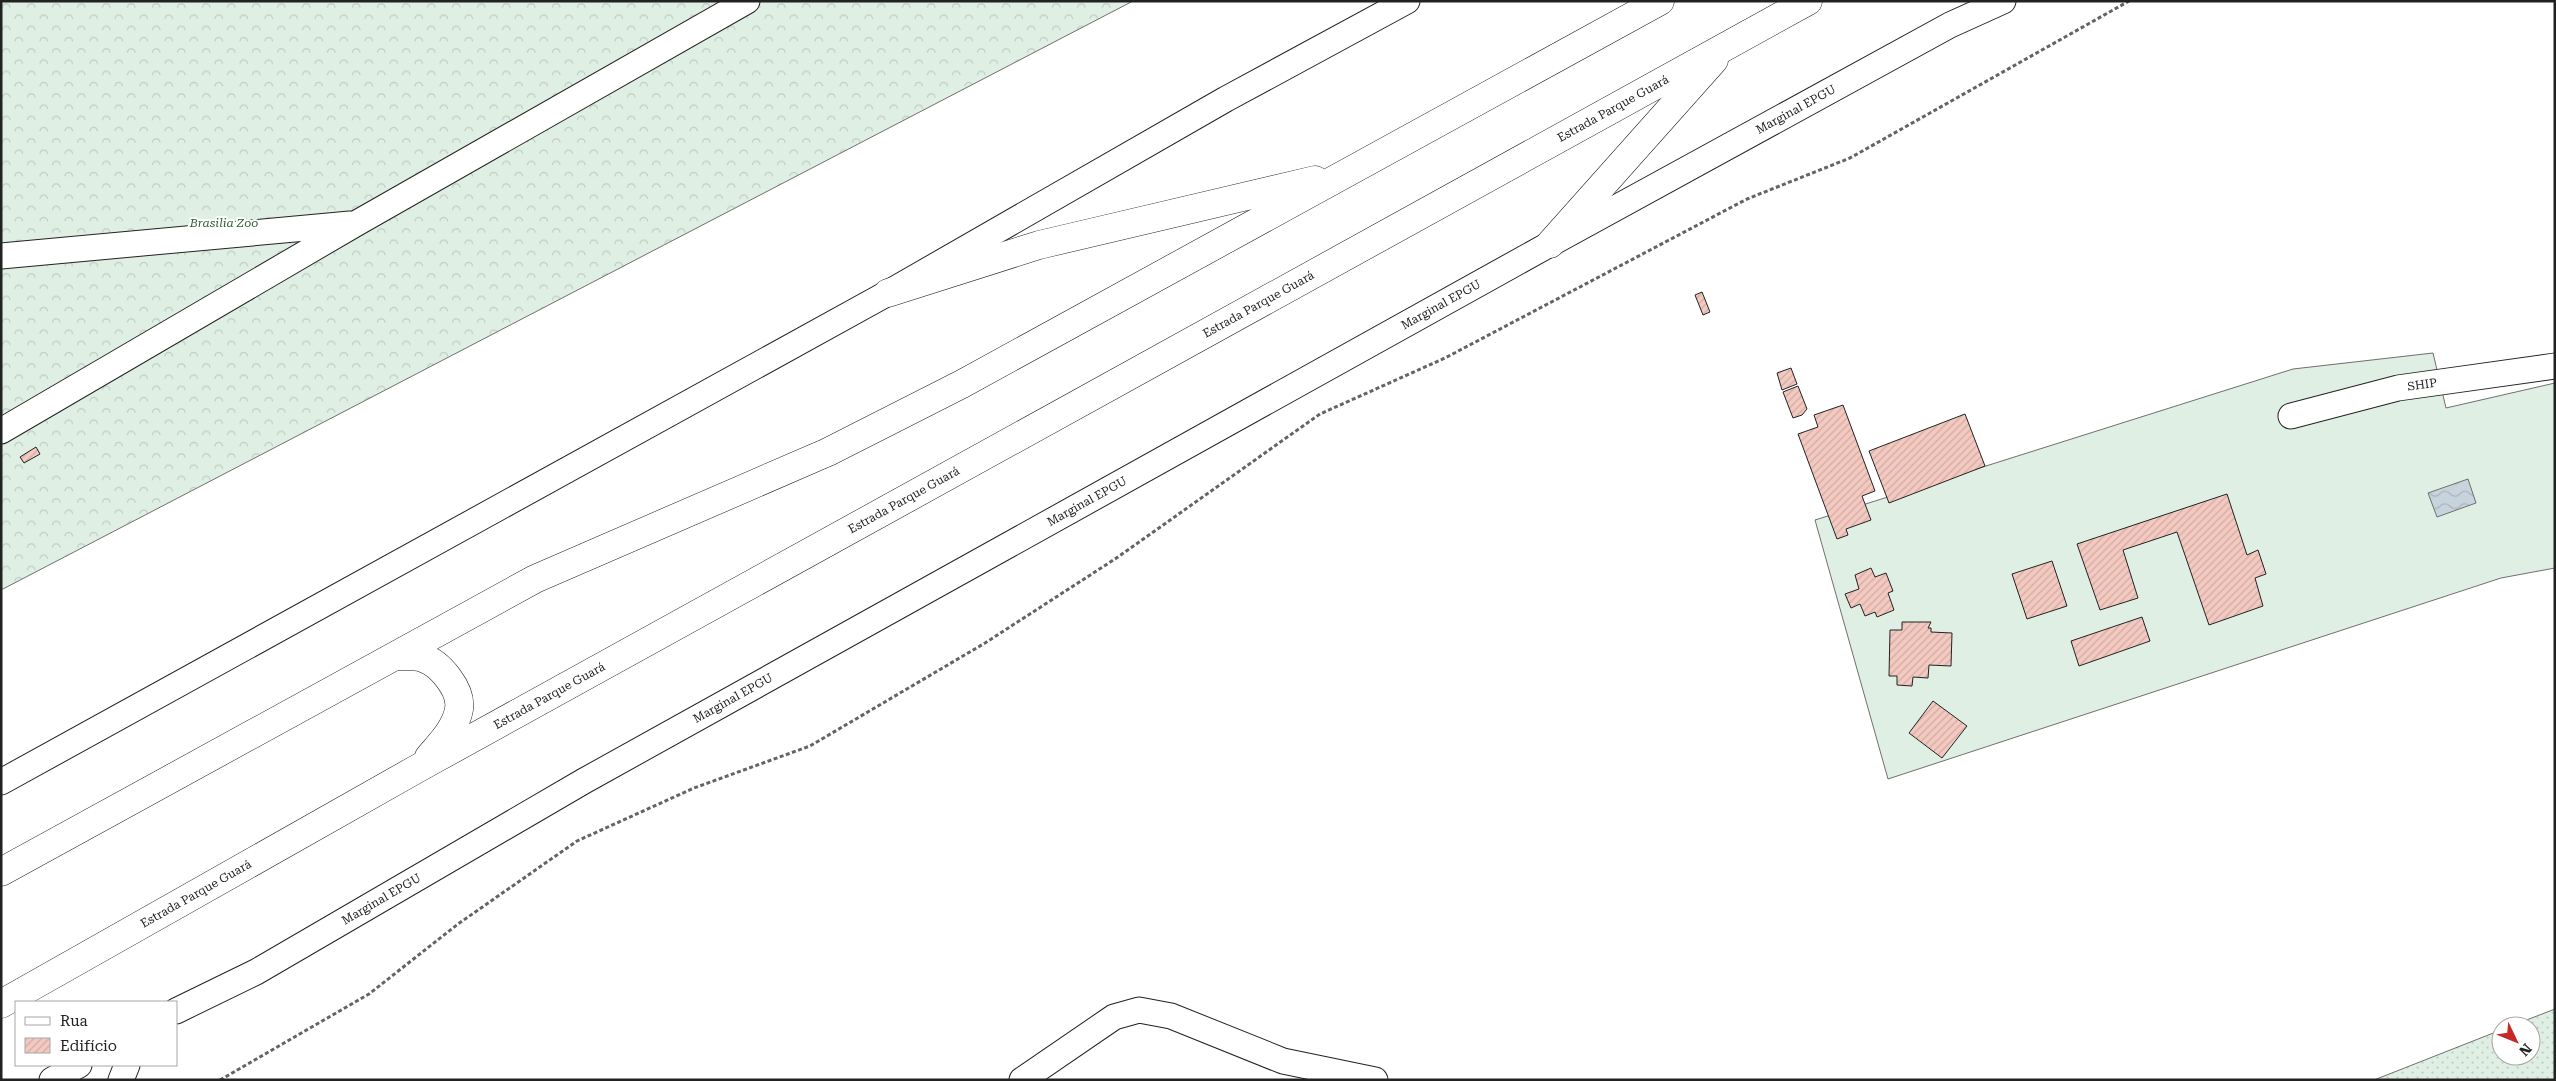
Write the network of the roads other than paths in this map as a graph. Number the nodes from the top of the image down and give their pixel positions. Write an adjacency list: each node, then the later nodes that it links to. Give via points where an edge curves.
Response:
1 (747, 1): 8 (street)
2 (1407, 1): 11 (street, via 1226,99)
3 (1660, 1): 7 (highway)
4 (1808, 1): 6 (highway, Estrada Parque Guará)
5 (2003, 1): 9 (street, Marginal EPGU, via 1950,25)
6 (1728, 45): 9 (highway); 16 (highway, Estrada Parque Guará)
7 (1344, 174): 11 (highway, via 1039,246); 15 (highway, via 962,384 828,452 535,578)
8 (357, 224): 10 (street); 14 (street)
9 (1550, 244): 20 (street, Marginal EPGU, via 584,781 256,972)
10 (1, 256)
11 (888, 294): 17 (street)
12 (2555, 366): 13 (street, SHIP, via 2398,388)
13 (2291, 416)
14 (1, 431)
15 (396, 656): 16 (highway, via 422,658 445,675 456,690 459,708 450,732); 18 (highway)
16 (422, 766): 19 (highway, Estrada Parque Guará)
17 (1, 782)
18 (1, 872)
19 (1, 1004)
20 (178, 1010)
21 (77, 1066): 23 (street)
22 (127, 1066): 24 (street)
23 (52, 1080)
24 (121, 1080)
25 (1022, 1080): 26 (street, via 1114,1017 1139,1010 1171,1016 1283,1062)
26 (1376, 1080)

